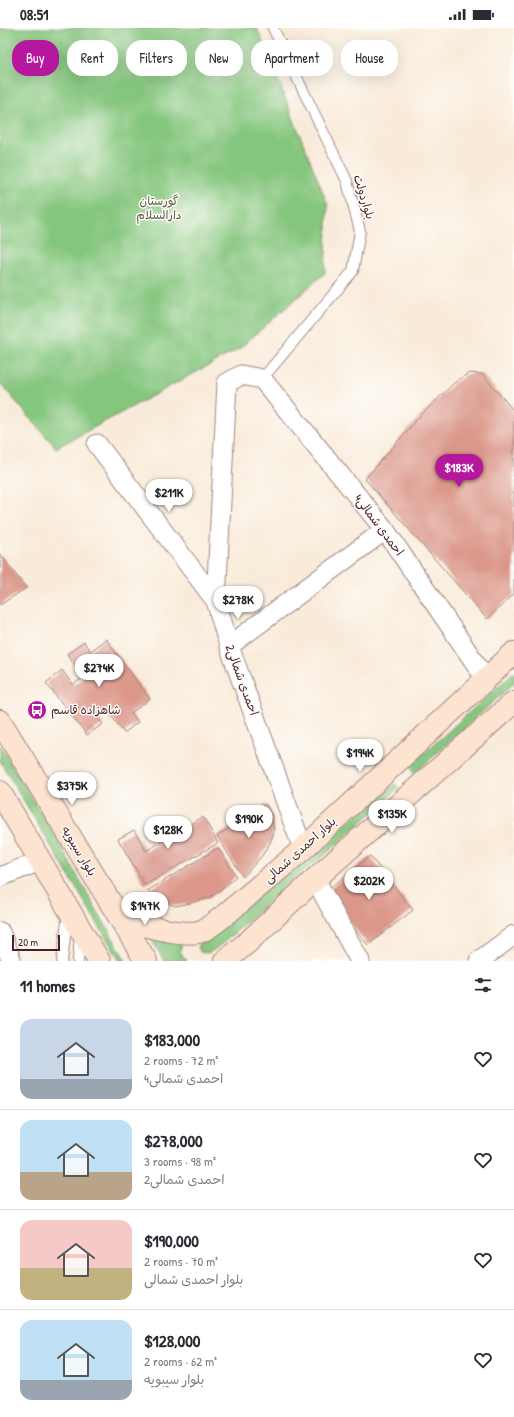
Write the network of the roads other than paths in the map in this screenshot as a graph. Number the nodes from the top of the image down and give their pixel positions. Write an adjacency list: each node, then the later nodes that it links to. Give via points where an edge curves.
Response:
1 (273, 28): 2 (lane, بلواردولت, via 347,181 360,231 353,271)
2 (262, 379): 4 (street, 4احمدی شمالی); 5 (street, 2احمدی شمالی, via 241,375 228,384)
3 (97, 444): 5 (street)
4 (384, 530): 6 (street); 8 (street, 4احمدی شمالی)
5 (216, 601): 6 (street, 2احمدی شمالی)
6 (229, 646): 12 (street, 2احمدی شمالی)
7 (514, 653): 8 (main road, بلوار احمدی شمالی)
8 (486, 679): 12 (main road, بلوار احمدی شمالی)
9 (514, 702): 15 (main road)
10 (0, 721): 16 (main road, بلوار سیبویه)
11 (0, 792): 13 (main road)
12 (303, 849): 16 (main road, بلوار احمدی شمالی, via 225,915 200,931 187,933 151,927 136,922)
13 (40, 861): 14 (street); 17 (main road)
14 (0, 877)
15 (315, 879): 21 (main road); 28 (street)
16 (114, 908): 26 (main road, بلوار سیبویه)
17 (69, 910): 18 (main road); 23 (lane)
18 (80, 929): 24 (lane); 25 (main road)
19 (0, 932): 22 (street)
20 (514, 936): 29 (street)
21 (245, 952): 27 (main road)
22 (11, 959)
23 (62, 961)
24 (78, 961)
25 (99, 961)
26 (146, 961)
27 (225, 961)
28 (360, 961)
29 (479, 961)

